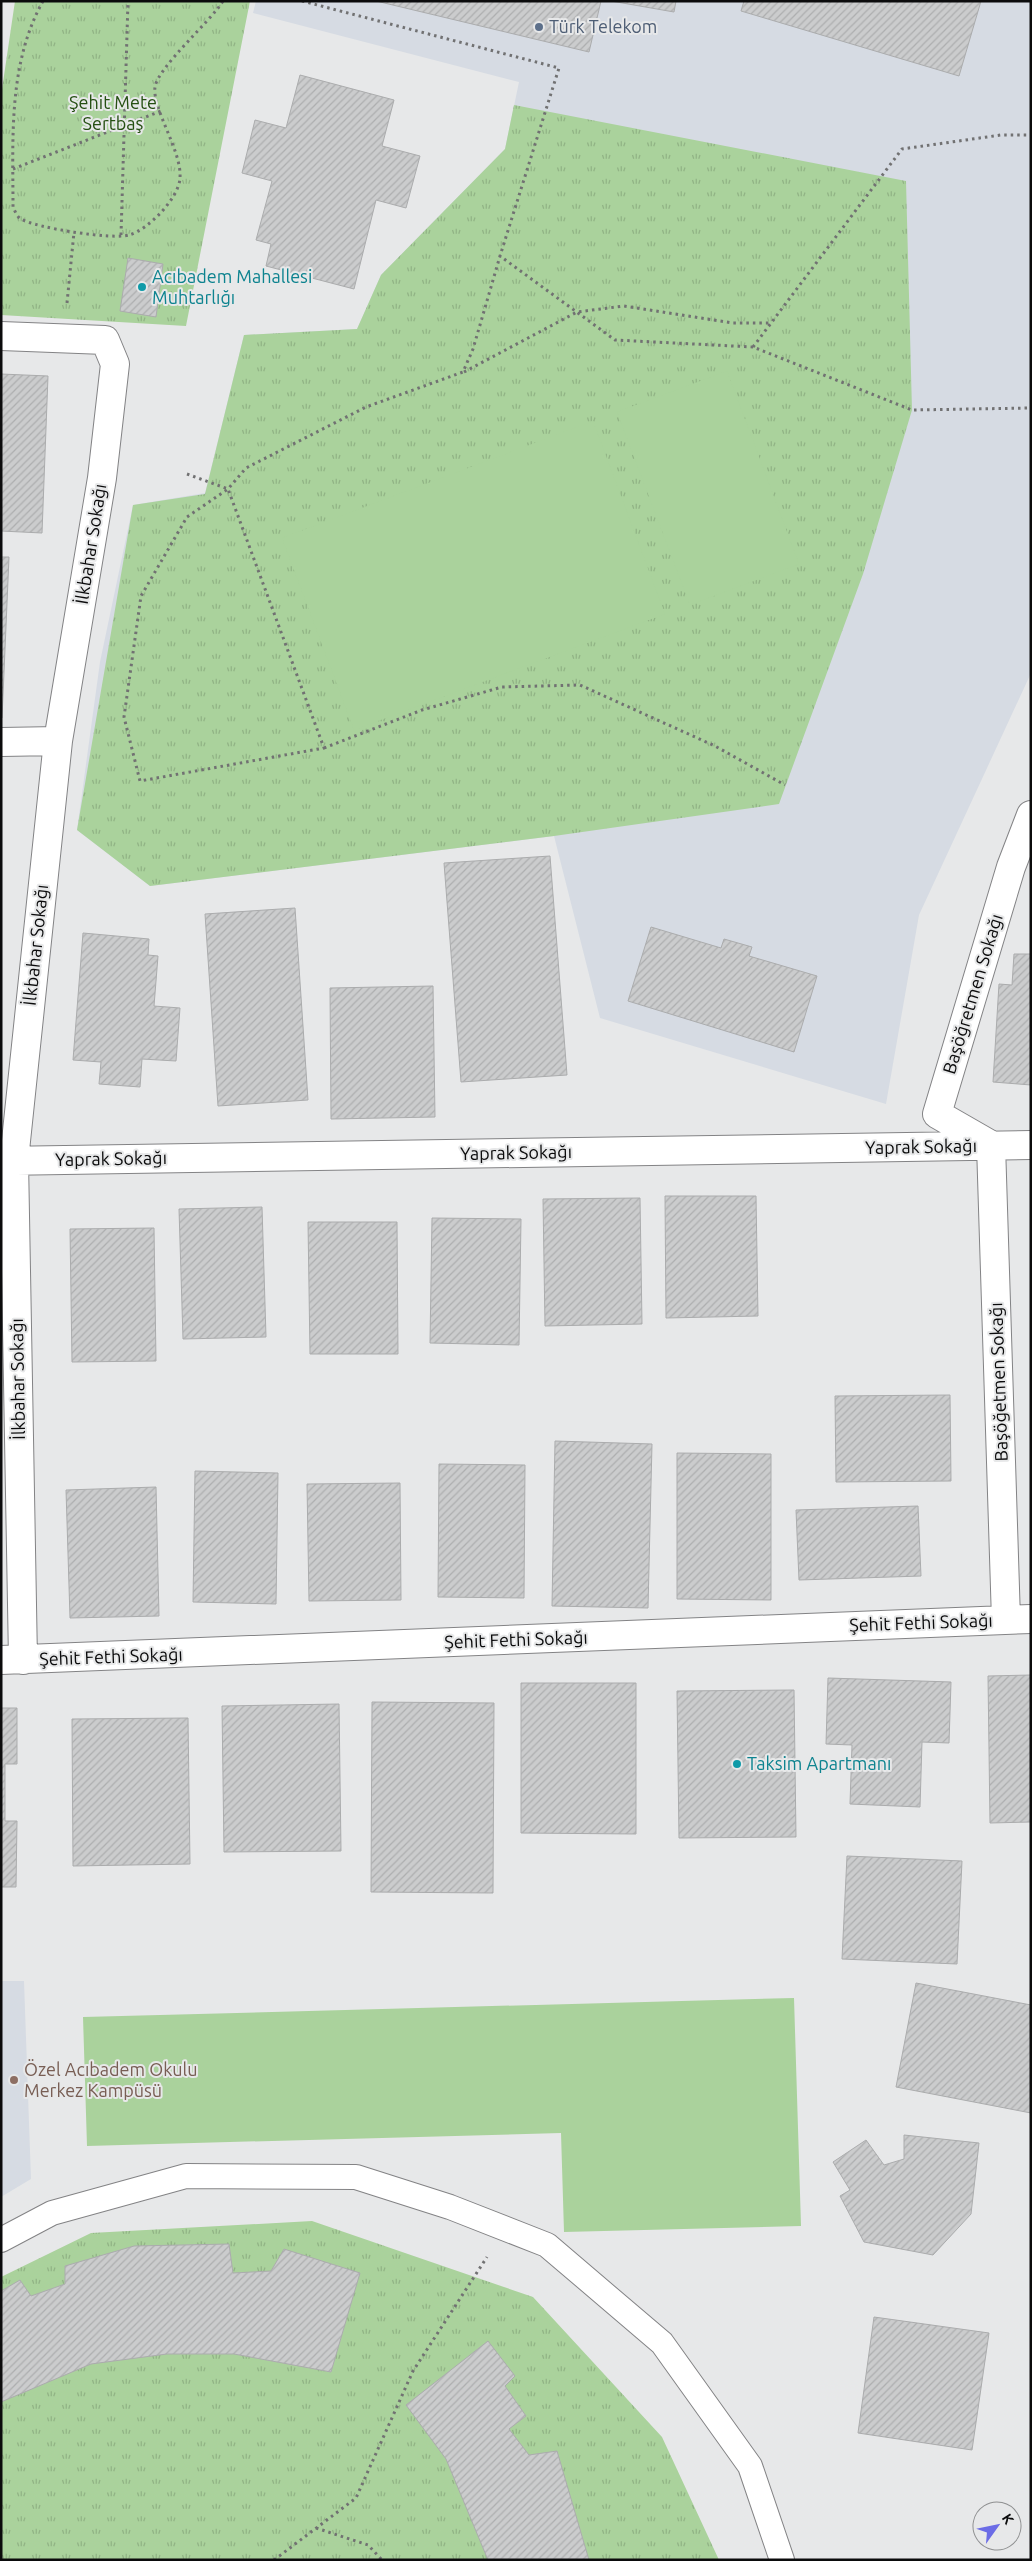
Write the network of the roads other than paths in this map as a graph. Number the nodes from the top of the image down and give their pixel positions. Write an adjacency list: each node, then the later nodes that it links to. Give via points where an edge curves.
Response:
1 (1, 336): 3 (street, İlkbahar Sokağı, via 105,340 115,364 102,478)
2 (1, 742): 3 (street)
3 (58, 742): 7 (street, İlkbahar Sokağı)
4 (1031, 815): 6 (street, Başöğretmen Sokağı, via 1011,867 937,1114)
5 (1031, 1145): 6 (street, Yaprak Sokağı)
6 (991, 1146): 7 (street, Yaprak Sokağı); 8 (street, Başöğetmen Sokağı)
7 (7, 1160): 9 (street, İlkbahar Sokağı)
8 (1018, 1619): 9 (street, Şehit Fethi Sokağı)
9 (12, 1660)
10 (1, 2240): 11 (lane, via 52,2213 186,2176 356,2177 450,2206 506,2228 547,2245 662,2342 750,2466)
11 (782, 2560)

